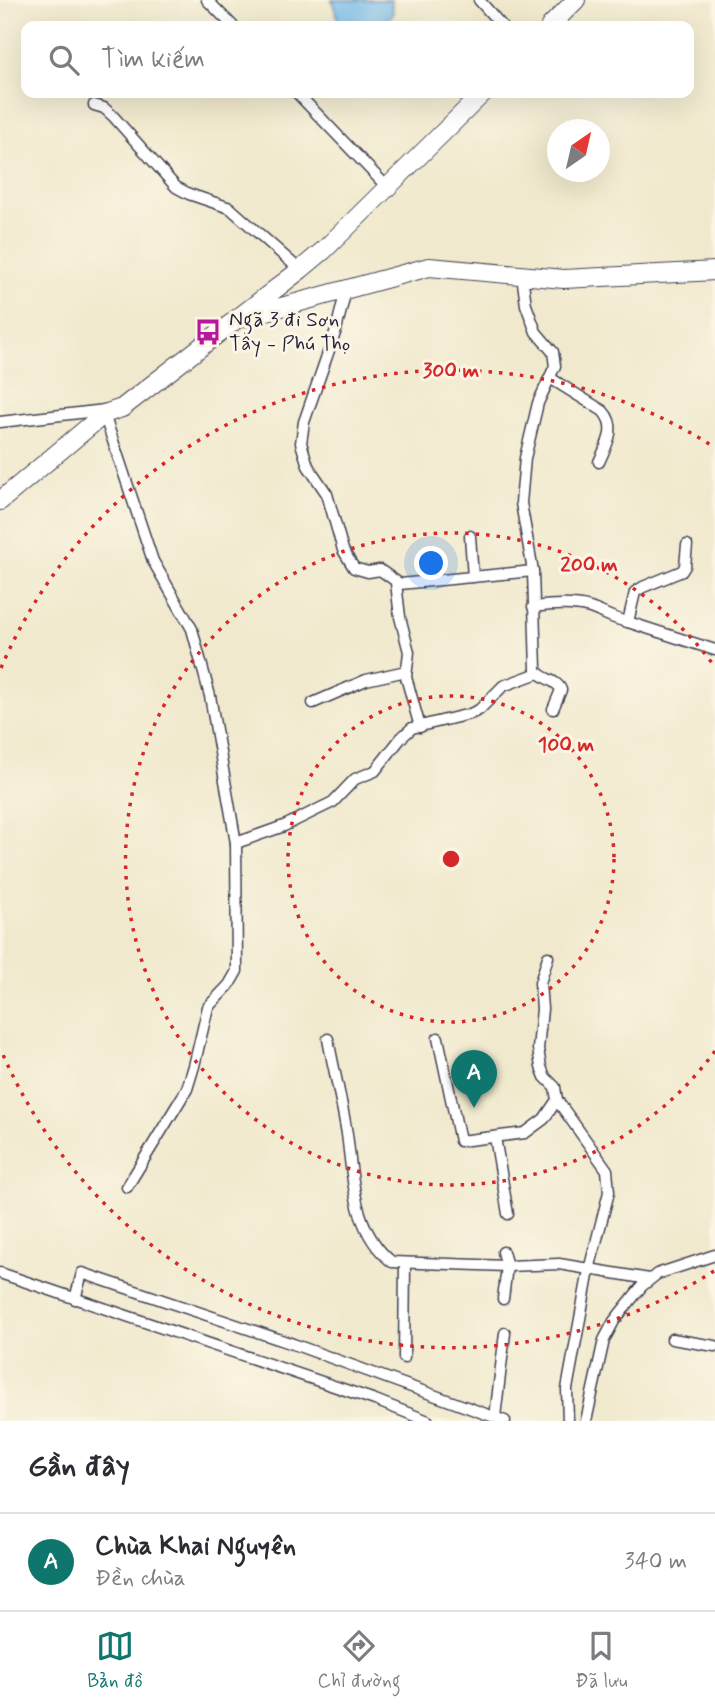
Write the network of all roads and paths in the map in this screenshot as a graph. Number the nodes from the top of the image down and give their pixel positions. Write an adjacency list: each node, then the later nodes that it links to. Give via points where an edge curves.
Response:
1 (207, 0): 4 (street)
2 (479, 0): 5 (street)
3 (576, 0): 6 (main road)
4 (228, 21)
5 (498, 21)
6 (555, 21)
7 (302, 98): 10 (street)
8 (478, 98): 10 (main road)
9 (94, 105): 11 (street, via 113,116 176,187 230,208)
10 (387, 187): 11 (main road)
11 (300, 270): 15 (main road)
12 (715, 271): 13 (main road, via 564,279)
13 (522, 275): 14 (main road, via 429,267); 16 (street, via 536,332 554,352)
14 (346, 290): 15 (main road); 26 (street, via 301,443 308,466 327,494 343,550 354,568 380,570)
15 (241, 318): 17 (main road)
16 (550, 378): 20 (street, via 610,418 612,429); 24 (street, via 530,436 521,503)
17 (122, 408): 18 (main road); 19 (street)
18 (104, 414): 21 (main road); 35 (street, via 153,561 192,629 210,696)
19 (0, 422)
20 (599, 462)
21 (0, 502)
22 (470, 536): 25 (street)
23 (687, 545): 28 (street, via 682,571 635,592)
24 (533, 571): 25 (street); 27 (street)
25 (473, 577): 26 (street)
26 (396, 583): 30 (street, via 409,652)
27 (533, 607): 28 (street, via 563,604); 31 (street)
28 (628, 621): 29 (street)
29 (715, 650)
30 (406, 671): 32 (street, via 366,680); 34 (street)
31 (538, 673): 33 (street, via 560,687); 34 (street, via 503,686 479,710)
32 (313, 703)
33 (553, 709)
34 (420, 727): 35 (street, via 401,737 375,771 355,779 333,802)
35 (236, 843): 41 (street, via 237,971 208,1007 187,1089)
36 (548, 957): 39 (street, via 540,983 538,1049)
37 (438, 1038): 40 (street, via 460,1141)
38 (328, 1039): 45 (street, via 358,1211 382,1254 392,1262)
39 (557, 1100): 40 (street, via 544,1119 525,1133); 47 (street, via 607,1170 609,1192)
40 (495, 1137): 42 (street)
41 (127, 1186)
42 (508, 1214)
43 (503, 1252): 46 (street)
44 (715, 1255): 49 (street)
45 (405, 1263): 46 (street); 55 (street)
46 (507, 1266): 47 (street, via 559,1264); 51 (street)
47 (589, 1270): 49 (street); 58 (street, via 567,1389)
48 (0, 1273): 50 (street)
49 (649, 1279): 59 (street, via 608,1331)
50 (75, 1299): 56 (street, via 82,1273); 57 (street)
51 (503, 1299)
52 (505, 1333): 56 (street)
53 (672, 1339): 54 (street)
54 (715, 1346)
55 (404, 1358)
56 (500, 1419)
57 (428, 1421)
58 (568, 1421)
59 (586, 1421)

